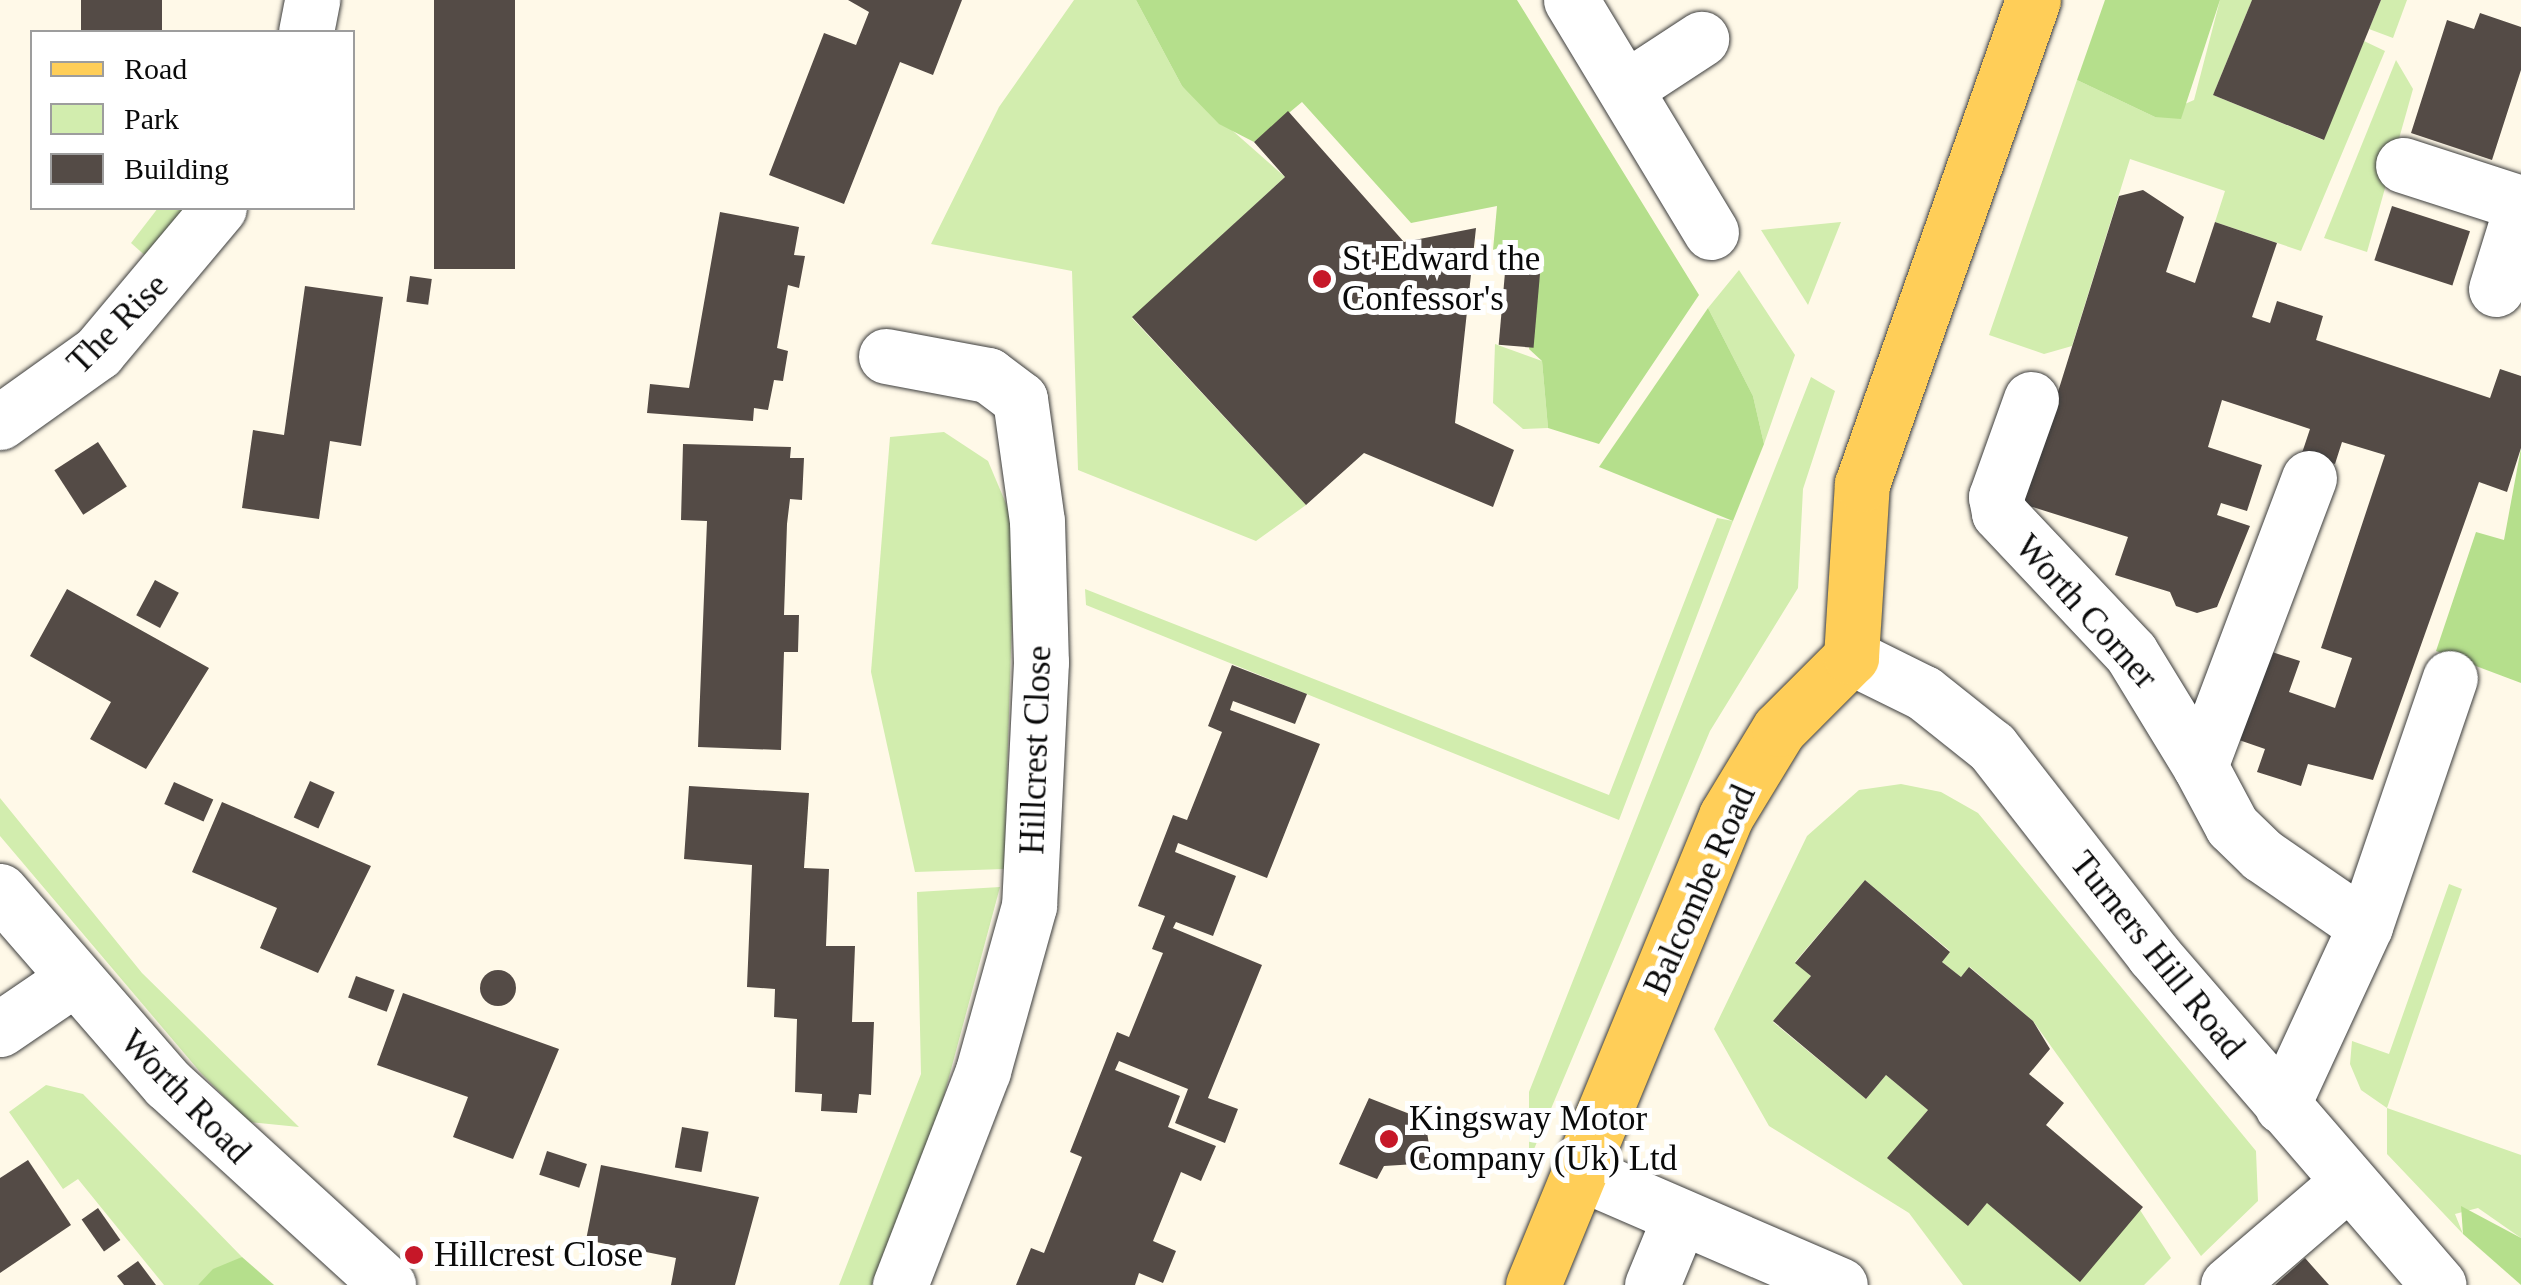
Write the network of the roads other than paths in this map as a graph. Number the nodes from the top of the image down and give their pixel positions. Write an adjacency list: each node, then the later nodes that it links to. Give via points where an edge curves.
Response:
1 (312, 0): 4 (street)
2 (1571, 0): 6 (street)
3 (2032, 0): 16 (main road, via 1862,484)
4 (306, 30)
5 (1701, 39): 6 (street)
6 (1626, 88): 10 (street)
7 (2403, 165): 8 (street)
8 (2521, 205): 11 (street)
9 (217, 210): 14 (street, The Rise, via 98,352)
10 (1711, 232)
11 (2496, 289)
12 (886, 356): 30 (street, Hillcrest Close, via 988,375 1020,398 1041,643 1028,906 983,1072)
13 (2030, 399): 18 (street, Worth Corner, via 1999,512 2131,653)
14 (0, 422)
15 (2310, 478): 18 (street)
16 (1851, 658): 23 (street, Turners Hill Road, via 1924,693 1992,747); 24 (main road, Balcombe Road, via 1780,730 1726,816)
17 (2450, 678): 20 (street)
18 (2200, 766): 20 (street, Worth Corner, via 2252,845)
19 (0, 891): 21 (street, Worth Road)
20 (2365, 926): 23 (street)
21 (72, 980): 22 (street); 29 (street, Worth Road, via 275,1189)
22 (0, 1030)
23 (2282, 1106): 25 (street, Turners Hill Road)
24 (1581, 1174): 26 (street); 31 (main road, Balcombe Road)
25 (2348, 1182): 33 (street); 34 (street, Turners Hill Road)
26 (1680, 1216): 27 (street); 32 (street)
27 (1744, 1266): 28 (street)
28 (1830, 1283)
29 (388, 1285)
30 (900, 1285)
31 (1533, 1285)
32 (1652, 1285)
33 (2228, 1285)
34 (2439, 1285)

